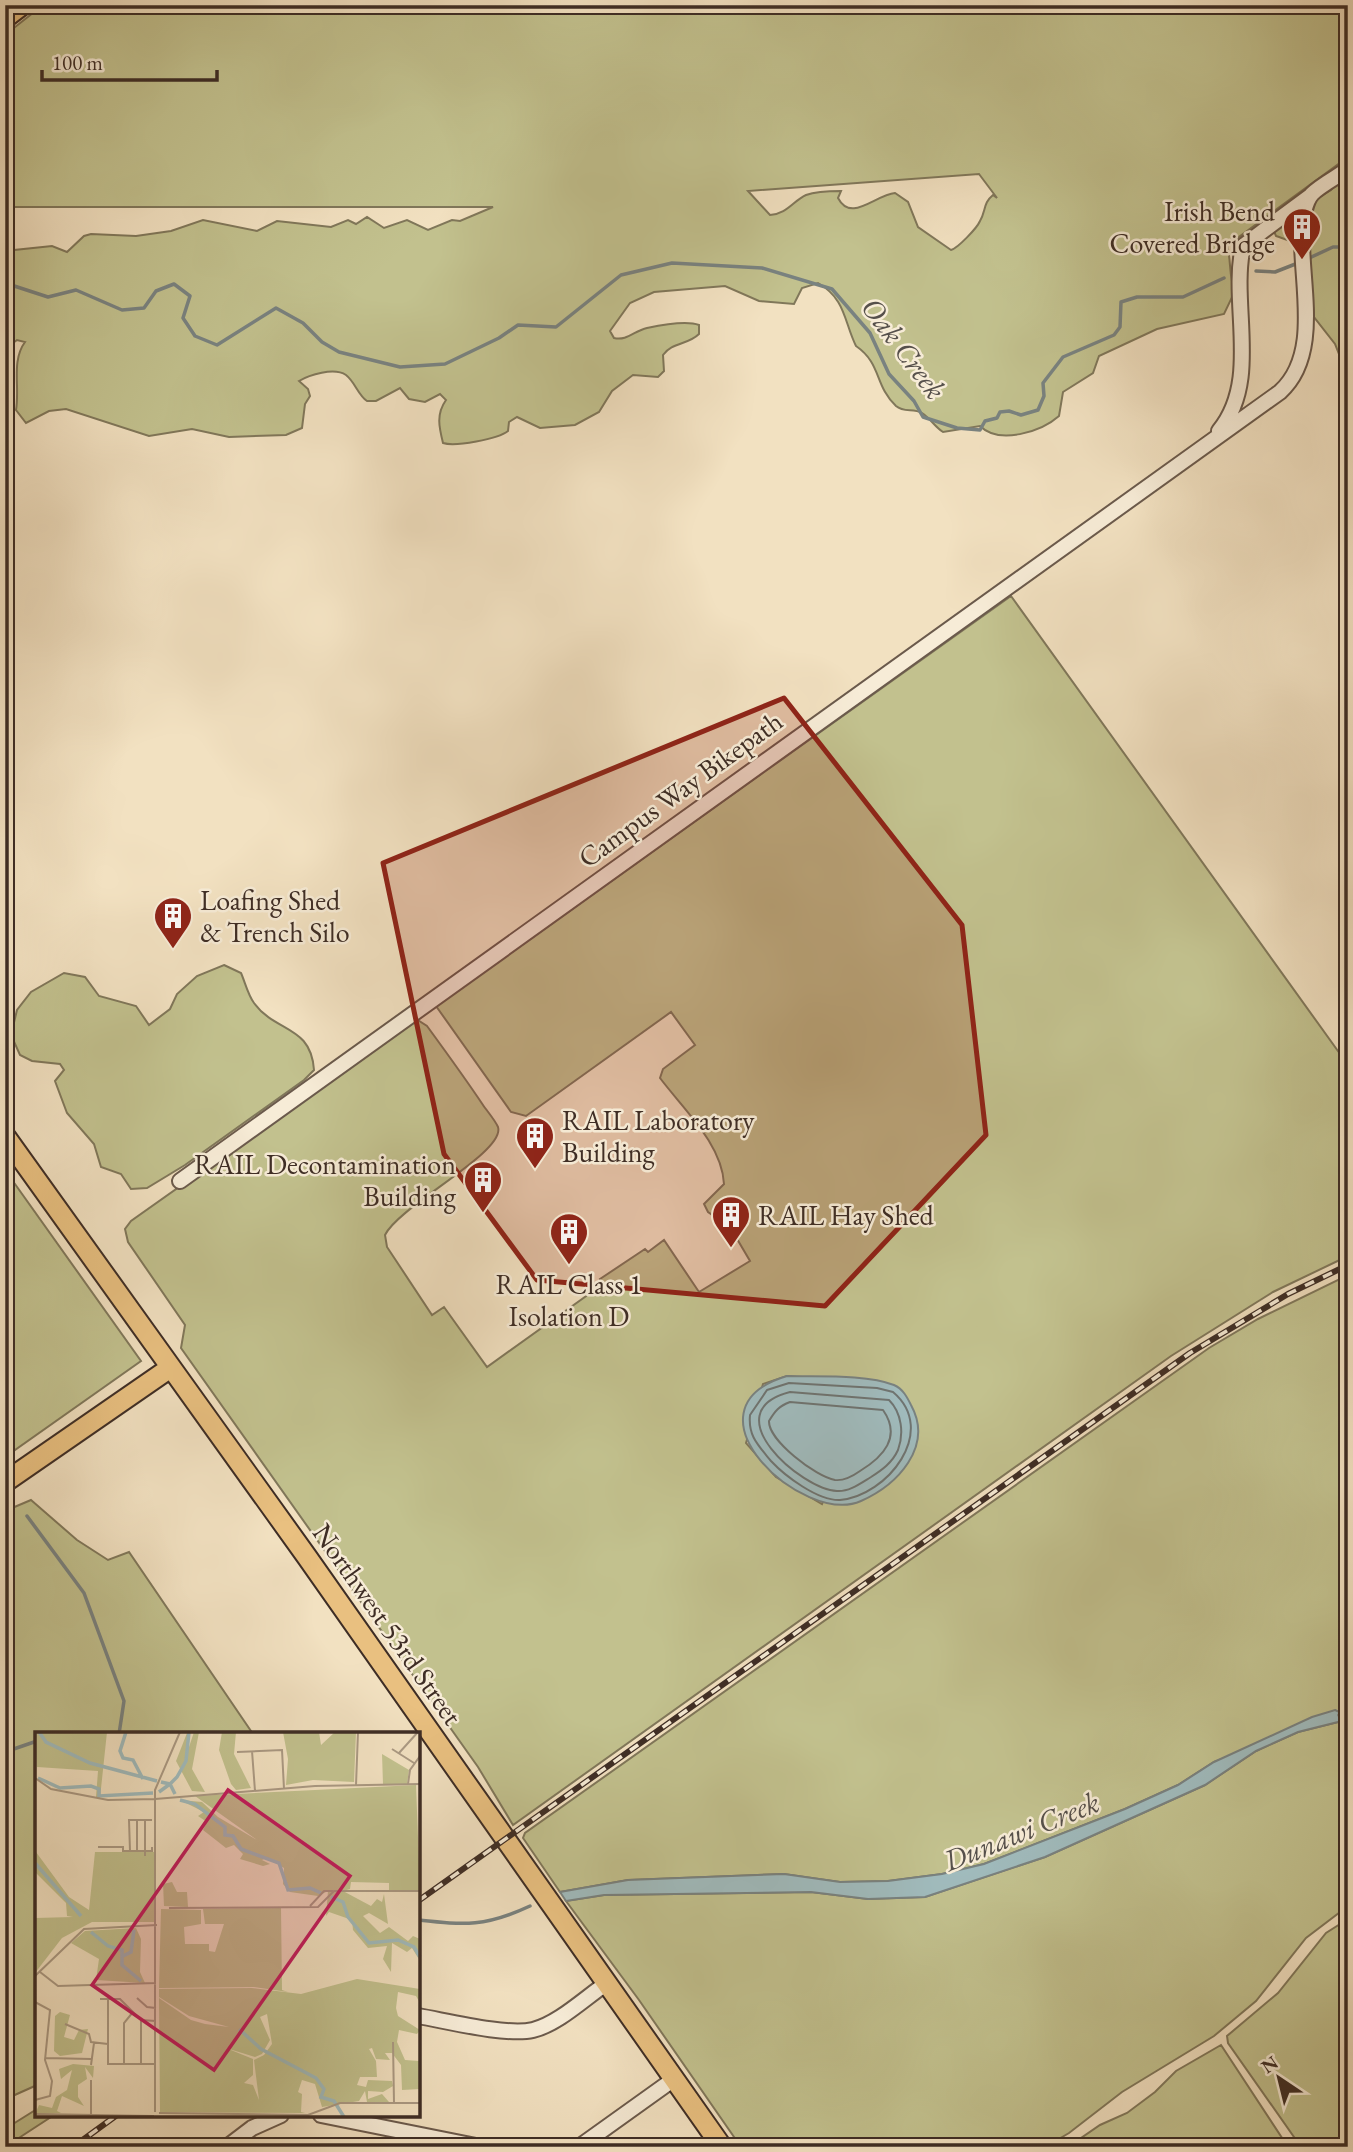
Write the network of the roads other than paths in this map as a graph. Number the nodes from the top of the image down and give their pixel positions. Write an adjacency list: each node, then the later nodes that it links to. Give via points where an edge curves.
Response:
1 (22, 5): 2 (main road)
2 (5, 18)
3 (1348, 169): 4 (street, Campus Way Bikepath)
4 (1312, 194): 5 (street, Campus Way Bikepath, via 1243,246 1238,383 1229,414); 5 (street, Campus Way Bikepath, via 1305,209 1302,243 1304,342 1298,372 1280,392)
5 (1211, 440): 7 (street, Campus Way Bikepath)
6 (5, 1136): 8 (main road, Northwest 53rd Street)
7 (180, 1181)
8 (170, 1368): 9 (main road); 10 (main road, Northwest 53rd Street)
9 (5, 1482)
10 (607, 1983): 11 (street, via 532,2030); 12 (main road, Northwest 53rd Street)
11 (420, 2016)
12 (674, 2079): 18 (street); 19 (main road, Northwest 53rd Street)
13 (277, 2117): 16 (street)
14 (330, 2117): 15 (street)
15 (443, 2143): 17 (street)
16 (227, 2147)
17 (481, 2147)
18 (579, 2147)
19 (722, 2147)

